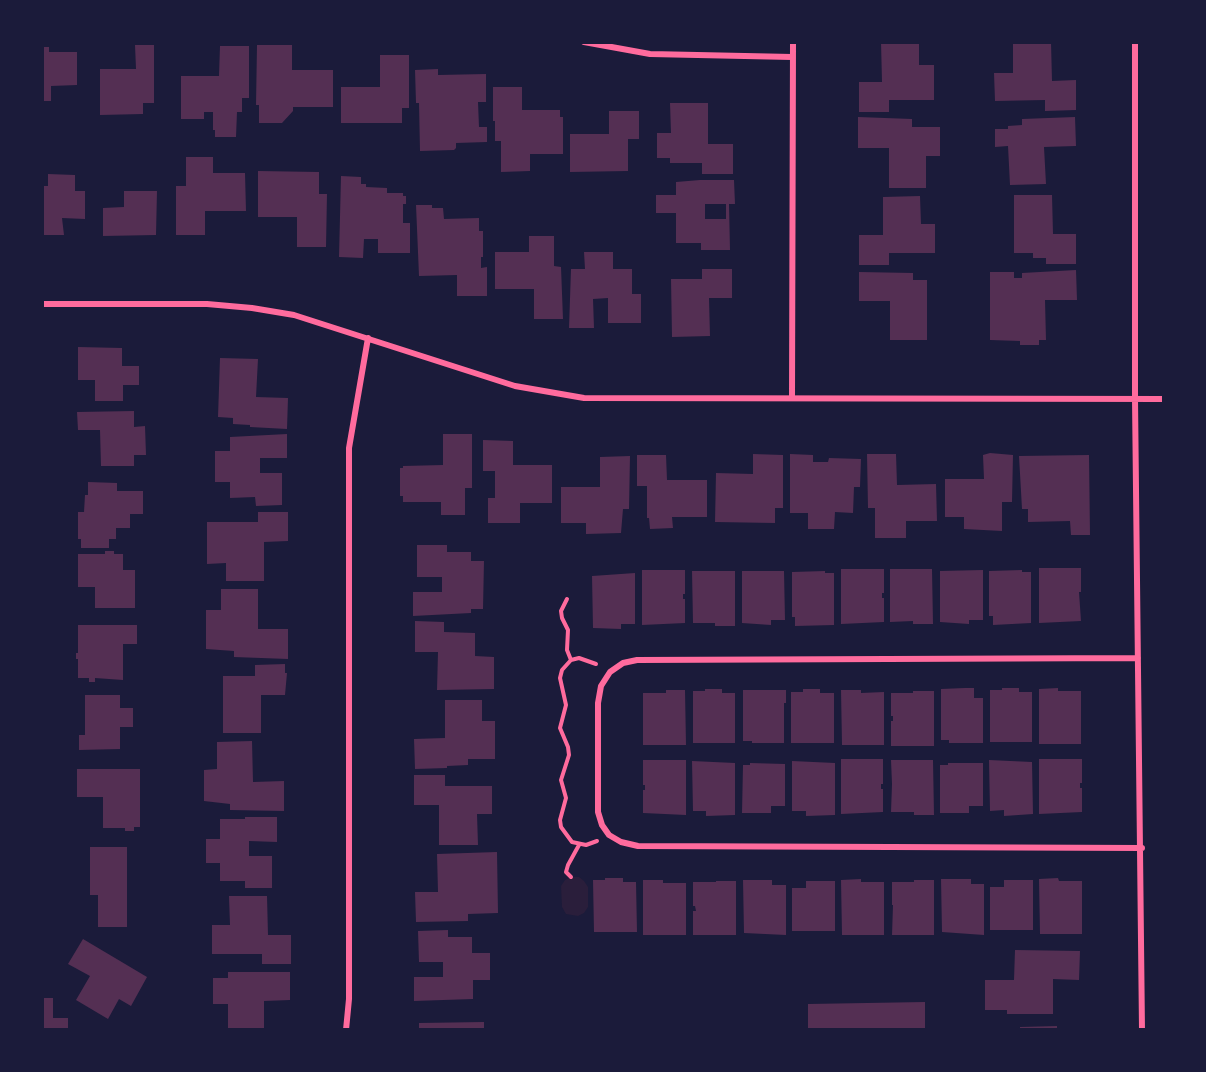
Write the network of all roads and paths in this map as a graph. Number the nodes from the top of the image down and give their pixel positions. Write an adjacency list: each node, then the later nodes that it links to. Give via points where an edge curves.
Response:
1 (584, 42): 4 (street, via 650,54)
2 (793, 42): 4 (street)
3 (1135, 42): 8 (street)
4 (792, 57): 7 (street)
5 (42, 304): 6 (street, via 207,304 252,308 294,315)
6 (368, 338): 7 (street, via 515,386 584,398); 18 (street, via 349,448)
7 (792, 398): 8 (street)
8 (1135, 399): 9 (street); 11 (street)
9 (1164, 399)
10 (567, 599): 12 (path, via 561,611 568,630)
11 (1138, 658): 13 (street, via 637,660); 16 (street)
12 (571, 660): 13 (path, via 587,659); 15 (path, via 560,678 566,705 560,728 569,755 561,780 566,798 560,820 563,832)
13 (610, 672): 14 (street, via 601,686 598,703 598,812)
14 (609, 835): 15 (path); 16 (street, via 638,846)
15 (579, 845): 17 (path, via 566,872)
16 (1142, 848): 19 (street)
17 (571, 877)
18 (346, 1030)
19 (1142, 1030)

